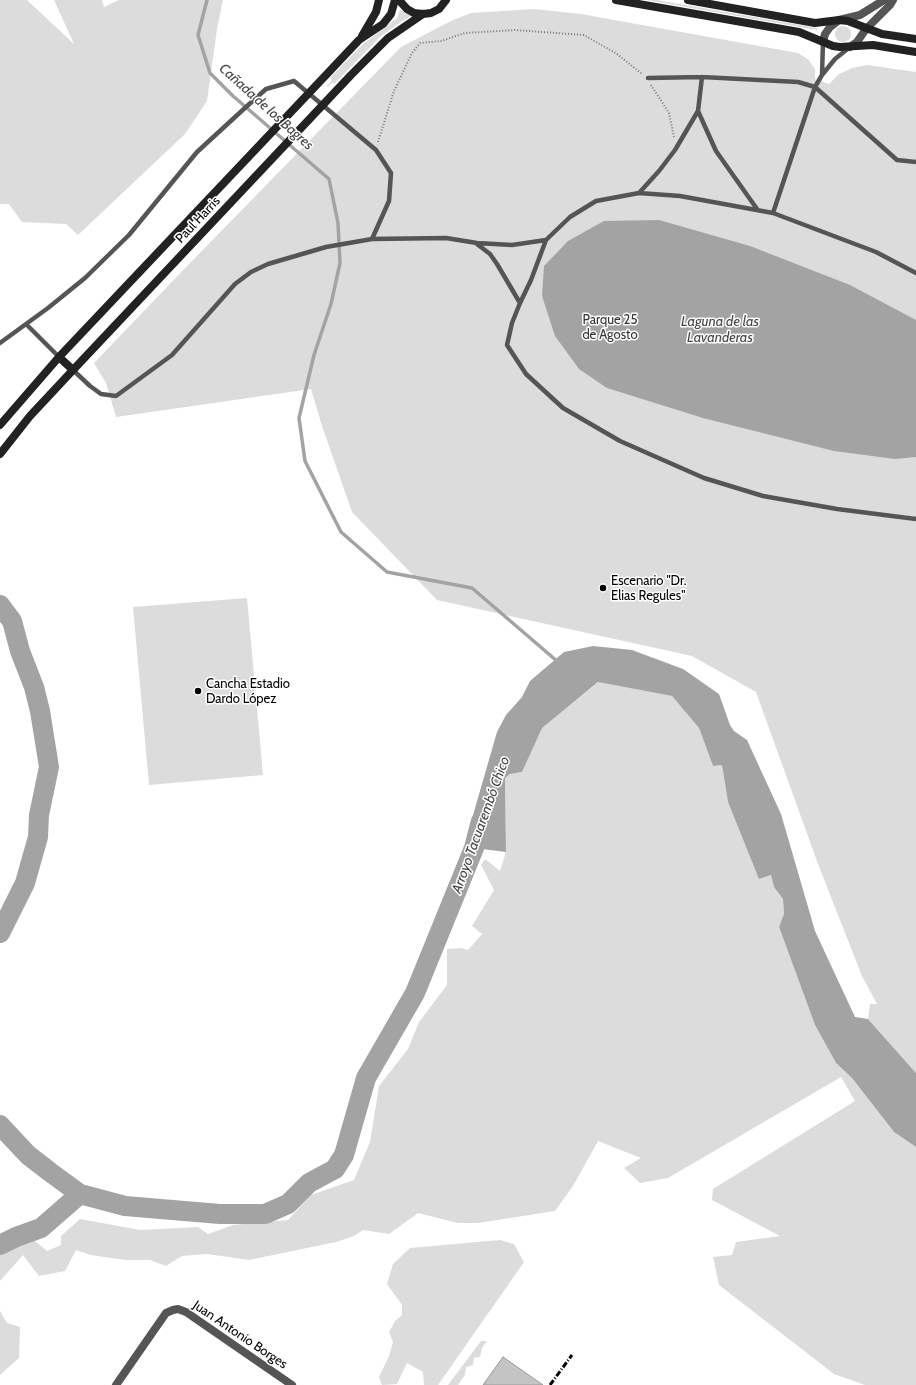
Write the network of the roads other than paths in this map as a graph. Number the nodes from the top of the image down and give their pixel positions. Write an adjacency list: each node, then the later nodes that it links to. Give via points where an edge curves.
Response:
1 (379, 0): 13 (main road, via 376,12)
2 (395, 0): 13 (main road, Paul Harris, via 387,20)
3 (399, 0): 9 (main road, via 406,9)
4 (446, 0): 9 (main road, Paul Harris, via 439,9)
5 (616, 0): 14 (main road, via 799,32)
6 (688, 0): 10 (main road, via 815,23)
7 (884, 0): 10 (street, via 860,15)
8 (893, 0): 11 (street)
9 (423, 14): 34 (main road, Paul Harris, via 388,38)
10 (839, 20): 11 (main road); 14 (street, via 830,27)
11 (866, 28): 12 (main road, via 882,34); 15 (street, via 857,42)
12 (916, 39)
13 (359, 40): 33 (main road, Paul Harris)
14 (823, 42): 15 (main road, via 833,46); 17 (lane)
15 (850, 47): 16 (main road, via 873,45); 17 (lane, via 835,59)
16 (916, 52)
17 (822, 75): 20 (lane)
18 (702, 77): 19 (lane); 20 (lane, via 798,82); 21 (lane)
19 (648, 78)
20 (815, 87): 22 (lane, via 897,160); 25 (lane)
21 (698, 111): 23 (lane, via 675,150); 24 (lane, via 716,151)
22 (916, 162)
23 (639, 193): 24 (lane, via 680,196); 27 (lane, via 596,201 570,217)
24 (757, 210): 25 (lane)
25 (773, 213): 29 (lane, via 876,252)
26 (372, 239): 28 (lane, via 446,238); 31 (lane, via 389,201 391,173 376,150 294,81 266,89 197,152 129,235 85,278); 34 (lane, via 326,247 268,264 251,272 236,284 172,355 116,396 101,394)
27 (546, 240): 28 (lane, via 512,245); 30 (lane)
28 (477, 243): 30 (lane, via 490,254)
29 (916, 273)
30 (520, 303): 37 (lane, via 507,346 526,374 563,408 620,441 704,478 763,496)
31 (26, 324): 32 (lane); 33 (lane)
32 (0, 343)
33 (59, 357): 34 (main road); 35 (main road, Paul Harris)
34 (73, 370): 36 (main road, Paul Harris, via 30,416)
35 (0, 425)
36 (0, 454)
37 (916, 519)
38 (116, 1385): 39 (street, Juan Antonio Borges, via 166,1313 178,1309)
39 (292, 1385)

